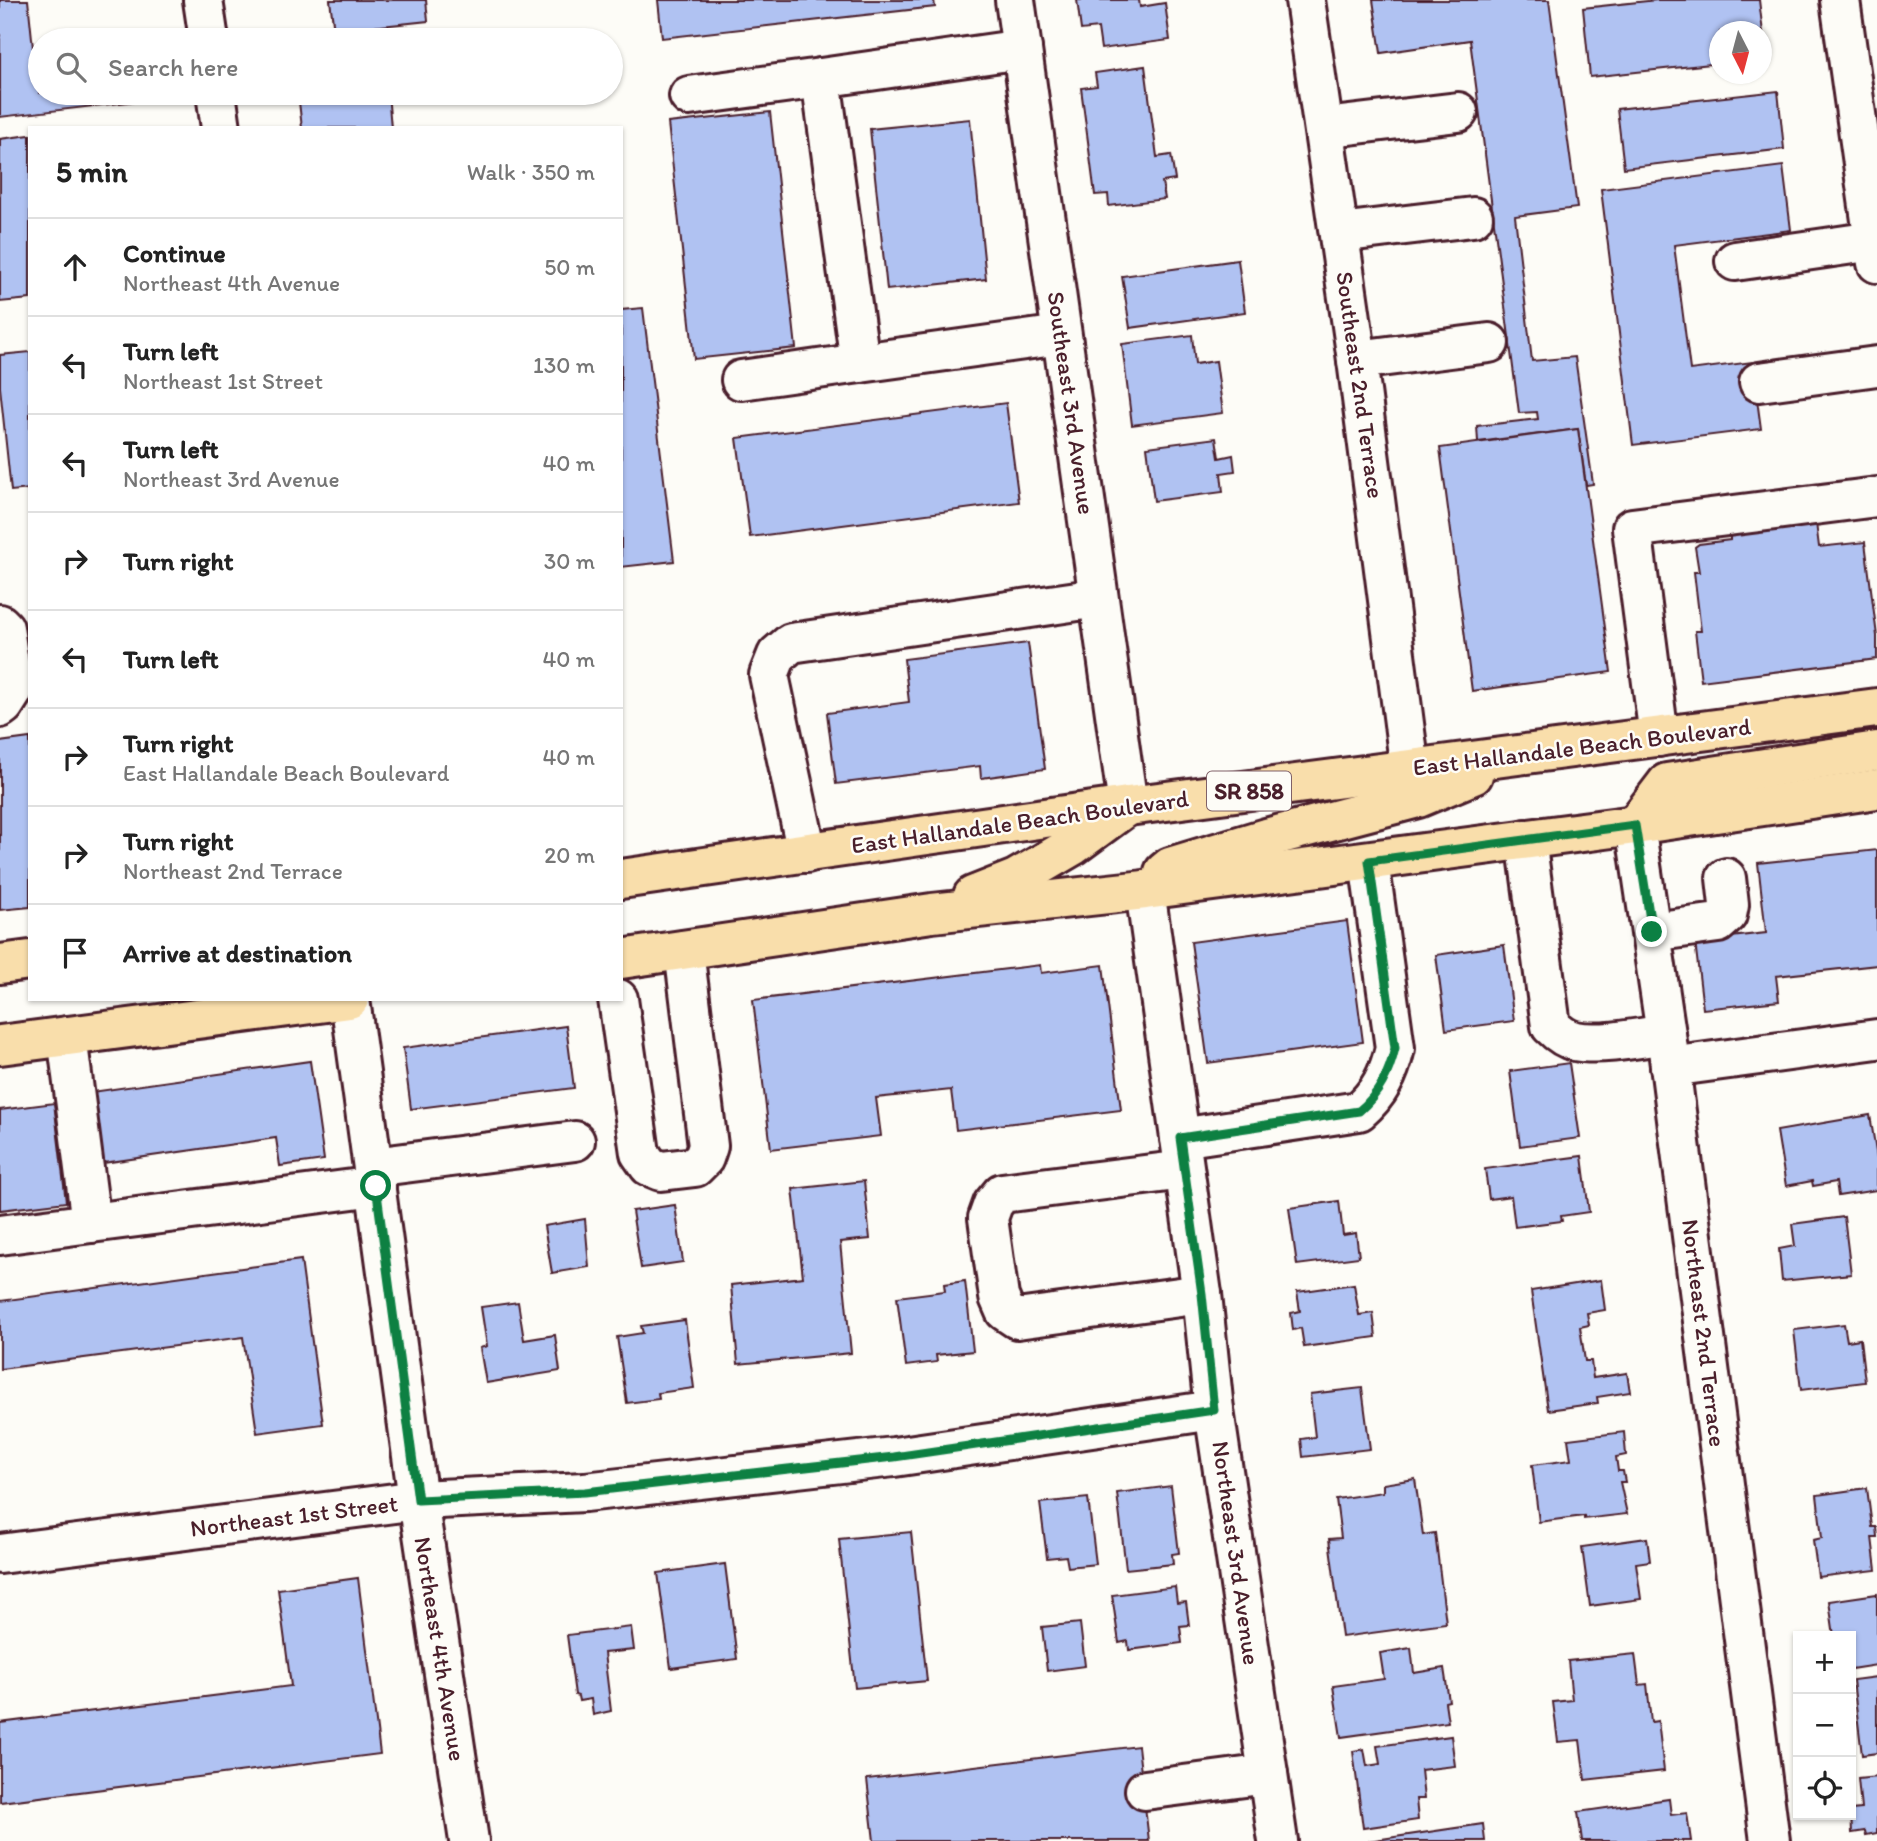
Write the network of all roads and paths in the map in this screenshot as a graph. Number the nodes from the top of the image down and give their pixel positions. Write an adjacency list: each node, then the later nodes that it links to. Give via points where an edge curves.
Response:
1 (203, 0): 5 (street)
2 (1015, 0): 7 (street, Southeast 3rd Avenue)
3 (1305, 0): 13 (street, Southeast 2nd Terrace)
4 (1840, 0): 6 (street)
5 (207, 28)
6 (1861, 36): 14 (street)
7 (1022, 49): 8 (street); 19 (street, Southeast 3rd Avenue)
8 (821, 78): 9 (street); 22 (street)
9 (689, 96)
10 (218, 105): 12 (street)
11 (1458, 112): 13 (street)
12 (221, 126)
13 (1324, 128): 16 (street, Southeast 2nd Terrace)
14 (1872, 193): 17 (street)
15 (1473, 217): 16 (street)
16 (1339, 233): 21 (street, Southeast 2nd Terrace)
17 (1875, 252): 18 (street)
18 (1735, 261)
19 (1061, 335): 22 (street); 27 (street, Southeast 3rd Avenue)
20 (1489, 343): 21 (street)
21 (1357, 360): 34 (street, Southeast 2nd Terrace)
22 (860, 363): 24 (street)
23 (1877, 366): 25 (street)
24 (741, 380)
25 (1759, 382)
26 (1877, 497): 31 (street, via 1632,528)
27 (1098, 598): 36 (street, Southeast 3rd Avenue); 39 (street, via 791,643 777,655 769,675)
28 (0, 624): 29 (street, via 13,691)
29 (0, 708)
30 (1877, 708): 31 (main road, East Hallandale Beach Boulevard / SR 858)
31 (1659, 737): 33 (main road, East Hallandale Beach Boulevard / SR 858)
32 (1877, 751): 37 (main road, via 1667,783)
33 (1517, 756): 34 (main road, East Hallandale Beach Boulevard / SR 858); 43 (main road, via 1418,797 1170,867)
34 (1410, 770): 36 (main road, East Hallandale Beach Boulevard / SR 858)
35 (1877, 789): 37 (main road)
36 (1128, 806): 39 (main road, East Hallandale Beach Boulevard / SR 858); 44 (main road, via 1016,879)
37 (1635, 825): 38 (main road); 45 (street, Northeast 2nd Terrace)
38 (1526, 839): 40 (main road); 56 (street, via 1551,1027 1575,1041 1620,1040)
39 (807, 853): 42 (main road, East Hallandale Beach Boulevard / SR 858)
40 (1369, 861): 43 (main road); 58 (street, via 1395,1048 1374,1099 1359,1111)
41 (1726, 878): 45 (street, via 1729,905 1727,915 1718,923)
42 (623, 879)
43 (1145, 890): 44 (main road); 58 (street, Northeast 3rd Avenue)
44 (932, 913): 46 (main road)
45 (1652, 932): 56 (street, Northeast 2nd Terrace)
46 (684, 950): 47 (main road); 52 (street, via 708,1146 695,1167 661,1171 649,1166 640,1153)
47 (623, 959)
48 (28, 960): 49 (main road)
49 (0, 964)
50 (335, 1001): 53 (main road)
51 (350, 1001): 59 (street, Northeast 4th Avenue)
52 (618, 1001)
53 (67, 1036): 55 (main road); 60 (street)
54 (1877, 1039): 56 (street)
55 (0, 1045)
56 (1668, 1050): 70 (street, Northeast 2nd Terrace)
57 (575, 1141): 59 (street)
58 (1182, 1154): 62 (street, Northeast 3rd Avenue); 62 (street, via 1002,1193 988,1218 999,1297 1005,1311 1017,1319)
59 (374, 1176): 60 (street); 64 (street, Northeast 4th Avenue)
60 (91, 1223): 61 (street)
61 (0, 1235)
62 (1202, 1294): 63 (street, Northeast 3rd Avenue)
63 (1214, 1410): 64 (street, Northeast 1st Street, via 894,1457 585,1492); 66 (street, Northeast 3rd Avenue)
64 (418, 1500): 65 (street, Northeast 1st Street); 68 (street, Northeast 4th Avenue)
65 (0, 1554)
66 (1268, 1774): 67 (street); 69 (street, Northeast 3rd Avenue)
67 (1145, 1790)
68 (469, 1841)
69 (1278, 1841)
70 (1770, 1841)

